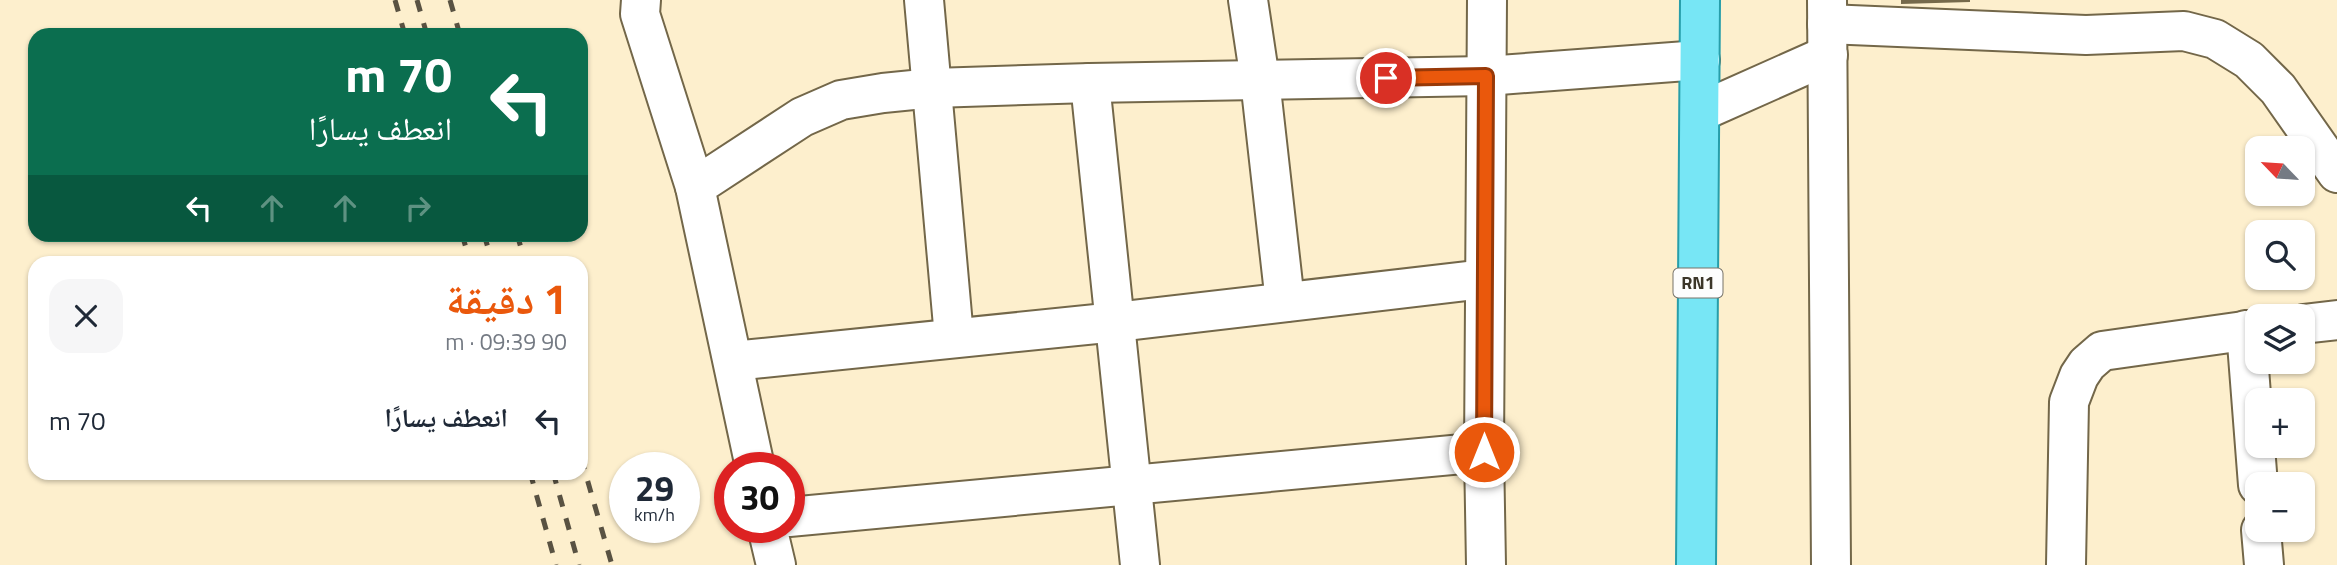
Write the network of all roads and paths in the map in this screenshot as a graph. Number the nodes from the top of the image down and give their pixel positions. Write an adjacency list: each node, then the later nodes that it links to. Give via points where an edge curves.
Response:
1 (641, 0): 14 (street, via 640,14)
2 (924, 0): 11 (street)
3 (1248, 0): 9 (street)
4 (1487, 0): 8 (street)
5 (1700, 0): 7 (main road, RN1)
6 (1827, 26): 12 (street); 13 (street, via 2086,35 2183,31 2215,39 2249,60 2278,89); 35 (street)
7 (1700, 60): 8 (street); 12 (main road, RN1)
8 (1486, 76): 9 (street); 15 (street)
9 (1260, 80): 10 (street); 16 (street)
10 (1090, 83): 11 (street); 18 (street)
11 (933, 88): 14 (street, via 841,100 802,117); 21 (street)
12 (1700, 112): 34 (main road, RN1)
13 (2337, 173)
14 (695, 187): 22 (street)
15 (1484, 279): 16 (street); 25 (street)
16 (1285, 302): 18 (street)
17 (2337, 320): 19 (street)
18 (1116, 322): 21 (street); 27 (street)
19 (2315, 323)
20 (2245, 330): 36 (street, via 2102,351 2087,365 2069,402)
21 (954, 337): 22 (street)
22 (733, 361): 24 (street)
23 (2254, 374): 26 (street)
24 (752, 452)
25 (1484, 452): 27 (street); 33 (street)
26 (2258, 472)
27 (1132, 483): 28 (street); 32 (street)
28 (805, 515)
29 (2262, 542): 37 (street)
30 (771, 543): 31 (street)
31 (776, 565)
32 (1140, 565)
33 (1486, 565)
34 (1696, 565)
35 (1831, 565)
36 (2066, 565)
37 (2264, 565)

